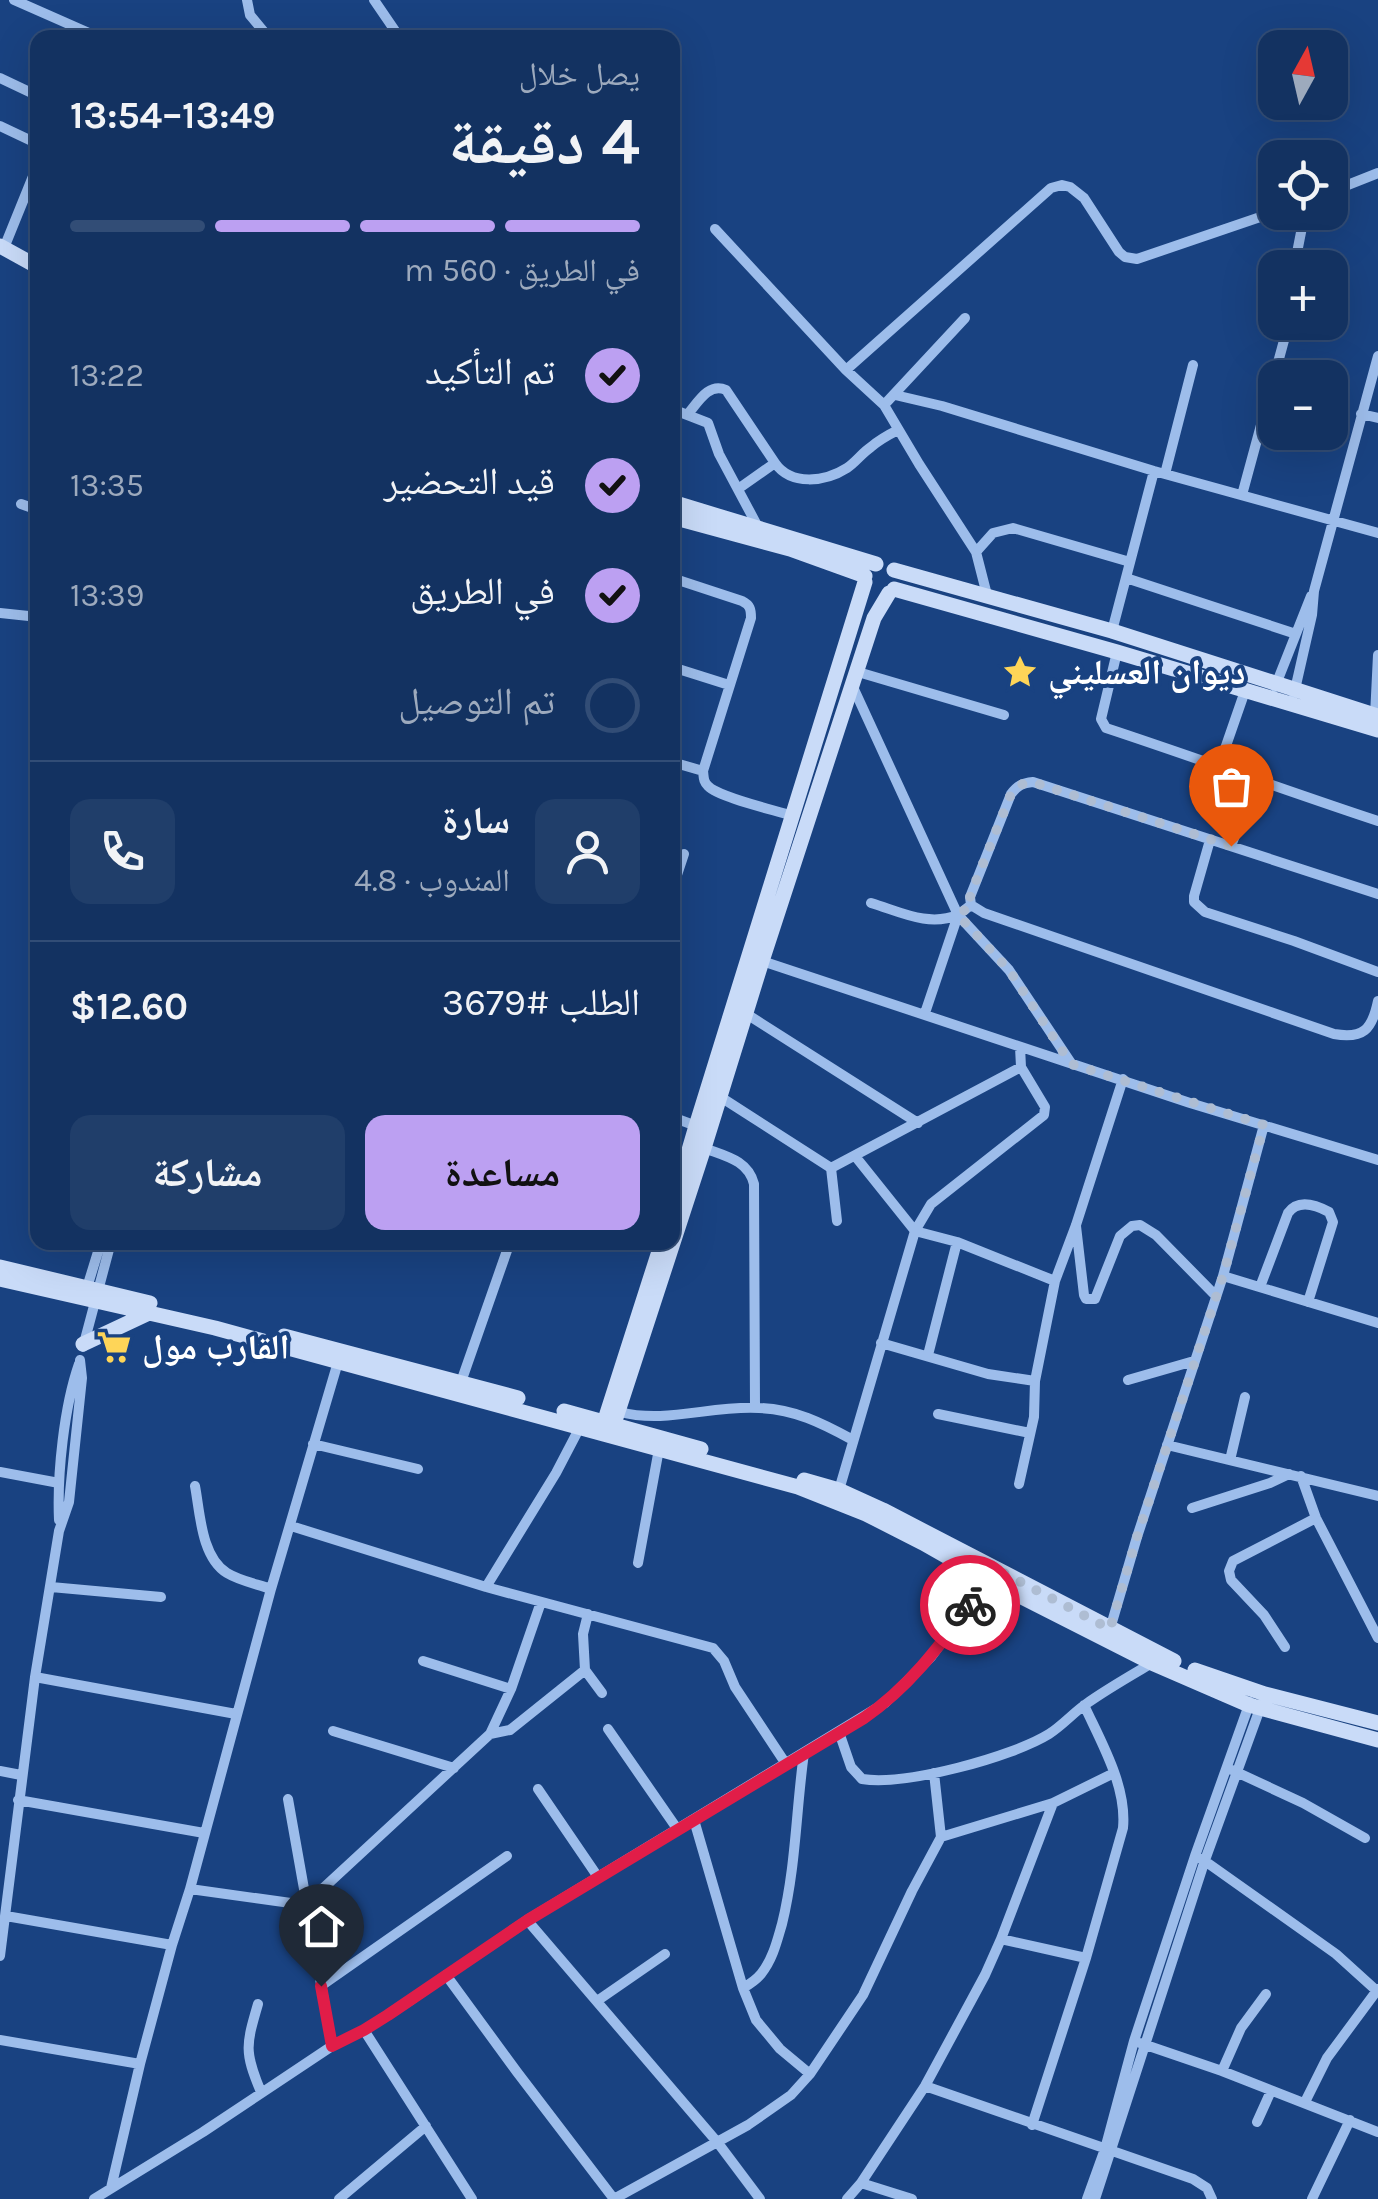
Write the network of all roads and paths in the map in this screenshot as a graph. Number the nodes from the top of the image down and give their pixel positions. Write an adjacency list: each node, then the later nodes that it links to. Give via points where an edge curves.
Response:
1 (14, 0): 4 (street)
2 (246, 0): 5 (street)
3 (374, 0): 6 (street)
4 (79, 30)
5 (261, 30)
6 (395, 30)
7 (0, 78): 8 (street)
8 (30, 92)
9 (0, 126): 10 (street)
10 (30, 140)
11 (1378, 173): 13 (street)
12 (30, 182): 16 (street)
13 (1348, 185)
14 (1258, 218): 22 (street, via 1136,260 1119,252 1079,193 1062,184 1051,188)
15 (715, 229): 22 (street)
16 (2, 247): 17 (street)
17 (30, 263)
18 (965, 318): 23 (street)
19 (1284, 340): 33 (street)
20 (1378, 356): 27 (street)
21 (1193, 365): 31 (street)
22 (846, 370): 24 (street)
23 (895, 395): 24 (street); 31 (street)
24 (884, 405): 29 (street)
25 (680, 412): 26 (street)
26 (688, 414): 30 (street, via 721,387); 32 (street, via 708,423)
27 (1361, 414): 28 (street); 38 (street)
28 (1378, 418)
29 (898, 430): 30 (street, via 848,468 818,479 790,477); 41 (street)
30 (775, 463): 32 (street)
31 (1160, 472): 33 (street); 42 (street)
32 (738, 489): 39 (street)
33 (1242, 495): 38 (street)
34 (21, 504): 36 (street)
35 (680, 504): 39 (street)
36 (30, 507)
37 (680, 519): 44 (street)
38 (1333, 522): 40 (street); 47 (street)
39 (758, 527): 44 (street)
40 (1378, 533)
41 (976, 552): 42 (street, via 993,534 1013,528); 49 (street)
42 (1130, 562): 45 (street)
43 (894, 570): 44 (street, via 886,564); 48 (street); 49 (street)
44 (869, 574): 48 (street, via 872,592); 68 (street)
45 (1126, 578): 52 (street); 53 (street)
46 (680, 581): 58 (street, via 748,604 752,618)
47 (1314, 590): 53 (street); 61 (street)
48 (891, 591): 54 (street); 57 (street, via 874,618)
49 (987, 596): 52 (street)
50 (0, 613): 51 (street)
51 (30, 617)
52 (1112, 631): 60 (street)
53 (1296, 634): 60 (street)
54 (1117, 652): 59 (street); 65 (street, via 1102,724)
55 (1378, 655): 63 (street)
56 (680, 670): 58 (street)
57 (855, 679): 62 (street); 77 (street); 78 (street)
58 (729, 684): 66 (street)
59 (1245, 690): 60 (street); 65 (street)
60 (1274, 690): 61 (street)
61 (1293, 697): 63 (street)
62 (1004, 715)
63 (1377, 721)
64 (680, 764): 66 (street)
65 (1219, 766): 67 (street)
66 (703, 771): 68 (street, via 710,788)
67 (1256, 781): 69 (street); 71 (street)
68 (794, 816): 91 (street)
69 (1378, 821)
70 (1210, 840): 71 (street); 76 (street, via 1026,782 1011,794); 79 (street, via 1194,896 1204,912)
71 (1231, 846): 74 (street)
72 (684, 854): 73 (street)
73 (680, 866)
74 (1378, 894)
75 (871, 903): 77 (street, via 929,921)
76 (972, 905): 77 (street); 80 (street, via 1334,1034 1353,1037 1365,1030)
77 (958, 915): 81 (street); 84 (street, via 1009,970)
78 (762, 960): 81 (street); 82 (street)
79 (1378, 972)
80 (1378, 1002)
81 (925, 1013): 83 (street)
82 (745, 1014): 87 (street); 89 (street)
83 (1020, 1048): 84 (street); 85 (street)
84 (1071, 1064): 86 (street)
85 (1021, 1067): 89 (street); 100 (street, via 1044,1115 931,1204)
86 (1122, 1079): 90 (street); 99 (street)
87 (719, 1096): 91 (street); 95 (street)
88 (680, 1120): 91 (street)
89 (918, 1123): 93 (street)
90 (1264, 1125): 94 (street); 108 (street)
91 (703, 1128): 92 (street); 96 (street)
92 (704, 1148): 97 (street); 126 (street, via 744,1164 754,1184)
93 (855, 1156): 95 (street); 100 (street)
94 (1378, 1160)
95 (831, 1168): 98 (street)
96 (680, 1187)
97 (680, 1219)
98 (837, 1221)
99 (1076, 1225): 110 (street); 113 (street, via 1086,1299 1095,1299 1120,1236 1140,1225)
100 (915, 1231): 101 (street); 117 (street)
101 (957, 1242): 110 (street); 119 (street)
102 (99, 1250): 112 (street)
103 (108, 1250): 112 (street)
104 (507, 1250): 124 (street)
105 (660, 1250): 128 (street)
106 (670, 1250): 128 (street)
107 (0, 1268): 112 (street)
108 (1223, 1276): 111 (street); 113 (street)
109 (0, 1280): 112 (street)
110 (1055, 1281): 123 (street)
111 (1260, 1288): 114 (street); 114 (street, via 1288,1213 1298,1204 1317,1207 1333,1222)
112 (90, 1295): 115 (street); 118 (street); 124 (street, via 270,1332)
113 (1216, 1296): 120 (street)
114 (1308, 1302): 116 (street)
115 (149, 1313): 118 (street); 121 (street)
116 (1378, 1323)
117 (881, 1343): 119 (street); 131 (street)
118 (82, 1352): 139 (street); 147 (street, via 68,1502)
119 (928, 1356): 123 (street)
120 (1194, 1361): 122 (street); 133 (street)
121 (338, 1362): 129 (street); 132 (street)
122 (1128, 1380)
123 (1034, 1381): 130 (street)
124 (461, 1382): 128 (street)
125 (1245, 1397): 135 (street)
126 (756, 1407): 128 (street); 131 (street, via 812,1418)
127 (938, 1414): 130 (street)
128 (610, 1426): 129 (street); 134 (street); 142 (street)
129 (580, 1427): 150 (street)
130 (1030, 1433): 140 (street)
131 (853, 1440): 142 (street)
132 (313, 1444): 136 (street); 146 (street)
133 (1167, 1445): 135 (street); 156 (street)
134 (658, 1448): 148 (street); 149 (street, via 798,1487)
135 (1230, 1460): 138 (street)
136 (418, 1469)
137 (0, 1472): 139 (street)
138 (1295, 1475): 143 (street); 144 (street); 145 (street)
139 (60, 1482): 147 (street)
140 (1019, 1484)
141 (196, 1486): 152 (street, via 212,1557 239,1578)
142 (839, 1490): 149 (street)
143 (1378, 1496)
144 (1192, 1508)
145 (1316, 1518): 157 (street); 158 (street, via 1230,1565 1231,1580)
146 (291, 1526): 150 (street); 152 (street)
147 (59, 1531): 151 (street)
148 (638, 1563)
149 (992, 1574): 156 (street); 160 (street); 171 (street, via 901,1689)
150 (486, 1586): 154 (street)
151 (51, 1587): 153 (street); 162 (street)
152 (271, 1590): 167 (street)
153 (161, 1597)
154 (541, 1602): 155 (street); 163 (street)
155 (588, 1614): 161 (street); 175 (street, via 712,1648)
156 (1110, 1629): 165 (street)
157 (1378, 1638)
158 (1285, 1646)
159 (423, 1661): 163 (street)
160 (1152, 1662): 165 (street); 166 (street)
161 (585, 1670): 164 (street); 172 (street, via 510,1730)
162 (35, 1676): 167 (street); 181 (street)
163 (511, 1690): 172 (street)
164 (602, 1694)
165 (1257, 1699): 168 (street); 173 (street); 177 (street)
166 (1084, 1705): 179 (street, via 1035,1741); 180 (street)
167 (236, 1714): 188 (street)
168 (1378, 1724)
169 (608, 1728): 187 (street)
170 (332, 1732): 176 (street)
171 (839, 1732): 174 (street); 179 (street, via 850,1767 862,1780)
172 (490, 1734): 176 (street)
173 (1378, 1740)
174 (804, 1753): 175 (street); 205 (street, via 792,1882 776,1945 762,1972)
175 (786, 1764): 186 (street)
176 (454, 1768): 195 (street)
177 (1232, 1770): 190 (street); 192 (street)
178 (0, 1771): 181 (street)
179 (934, 1773): 189 (street)
180 (1114, 1773): 185 (street); 202 (street, via 1123,1828)
181 (22, 1774): 184 (street)
182 (538, 1789): 193 (street)
183 (288, 1799): 195 (street)
184 (18, 1800): 188 (street); 196 (street)
185 (1054, 1803): 189 (street); 198 (street)
186 (694, 1820): 187 (street); 205 (street)
187 (678, 1830): 193 (street)
188 (204, 1833): 194 (street)
189 (942, 1837): 216 (street, via 862,1995)
190 (1366, 1838)
191 (507, 1856): 204 (street)
192 (1200, 1858): 206 (street); 212 (street)
193 (598, 1878): 197 (street)
194 (190, 1889): 195 (street); 199 (street)
195 (305, 1904): 204 (street)
196 (6, 1916): 199 (street); 201 (street)
197 (528, 1920): 203 (street); 208 (street)
198 (1001, 1938): 202 (street); 217 (street)
199 (172, 1945): 214 (street)
200 (664, 1954): 208 (street)
201 (0, 1956)
202 (1086, 1958): 223 (street)
203 (446, 1975): 210 (street); 233 (street)
204 (321, 1986): 213 (street)
205 (743, 1988): 216 (street, via 767,2036)
206 (1377, 1990): 220 (street, via 1327,2058)
207 (1266, 1994): 215 (street)
208 (596, 2001): 226 (street)
209 (258, 2004): 219 (street, via 247,2050)
210 (364, 2030): 213 (street); 224 (street)
211 (0, 2040): 214 (street)
212 (1139, 2043): 215 (street); 227 (street)
213 (332, 2046): 219 (street)
214 (140, 2064): 229 (street)
215 (1222, 2071): 218 (street)
216 (810, 2074): 226 (street, via 775,2108)
217 (925, 2086): 223 (street); 228 (street)
218 (1271, 2091): 220 (street); 222 (street)
219 (261, 2092): 229 (street)
220 (1305, 2102): 221 (street)
221 (1350, 2120): 225 (street); 240 (street)
222 (1257, 2122)
223 (1032, 2125): 227 (street)
224 (426, 2126): 231 (street); 232 (street)
225 (1378, 2132)
226 (718, 2143): 233 (street); 234 (street)
227 (1109, 2150): 237 (street); 238 (street); 239 (street, via 1200,2182)
228 (861, 2182): 235 (street); 236 (street)
229 (111, 2188): 230 (street)
230 (94, 2199)
231 (339, 2199)
232 (472, 2199)
233 (614, 2199)
234 (760, 2199)
235 (847, 2199)
236 (912, 2199)
237 (1087, 2199)
238 (1095, 2199)
239 (1212, 2199)
240 (1312, 2199)

